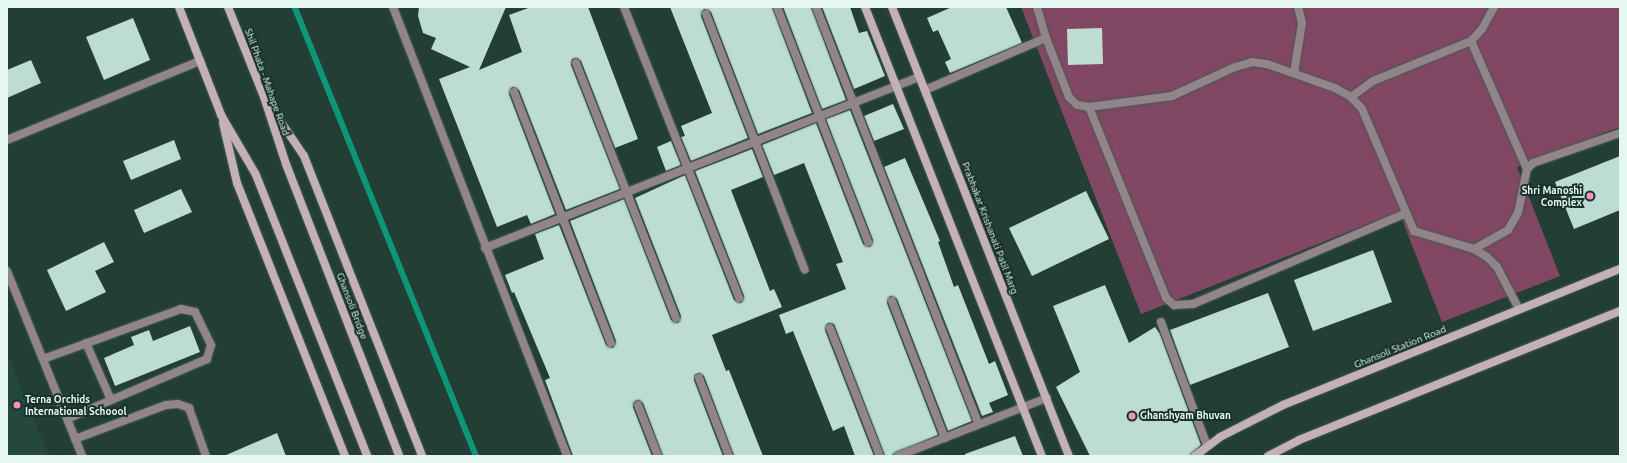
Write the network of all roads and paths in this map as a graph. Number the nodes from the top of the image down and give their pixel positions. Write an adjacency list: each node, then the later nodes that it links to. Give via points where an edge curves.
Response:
1 (179, 7): 15 (street)
2 (228, 7): 23 (street, Shil Phata - Mahape Road)
3 (393, 7): 38 (street)
4 (624, 7): 32 (street)
5 (777, 7): 27 (street)
6 (816, 7): 24 (street)
7 (865, 7): 19 (street)
8 (892, 7): 18 (street, Prabhakar Krishanati Patil Marg)
9 (1037, 7): 13 (street)
10 (1298, 7): 17 (street, via 1302,23)
11 (1494, 7): 14 (street, via 1482,29)
12 (706, 14): 30 (street)
13 (1046, 38): 20 (street); 25 (street, via 1069,97 1077,104)
14 (1471, 41): 22 (street, via 1372,81); 33 (street)
15 (200, 61): 26 (street); 29 (street)
16 (576, 64): 34 (street)
17 (1294, 73): 22 (street); 25 (street, via 1252,62 1235,66 1172,96)
18 (919, 77): 19 (street); 20 (street, Prabhakar Krishanati Patil Marg)
19 (896, 86): 24 (street); 57 (street)
20 (925, 90): 54 (street, Prabhakar Krishanati Patil Marg)
21 (514, 92): 36 (street)
22 (1351, 96): 35 (street, via 1362,110)
23 (264, 97): 31 (street, Shil Phata - Mahape Road); 68 (street, via 304,156)
24 (854, 103): 27 (street); 59 (street)
25 (1089, 107): 35 (street, via 1166,298 1174,305 1194,304)
26 (221, 114): 65 (street, via 237,183); 66 (street, via 256,175)
27 (820, 116): 30 (street); 37 (street)
28 (1620, 133): 33 (street, via 1533,163)
29 (7, 140)
30 (756, 142): 32 (street); 40 (street)
31 (286, 164): 67 (street, Ghansoli Bridge)
32 (688, 168): 34 (street); 43 (street)
33 (1527, 169): 39 (street, via 1518,213 1508,230)
34 (627, 192): 36 (street); 47 (street)
35 (1406, 213): 39 (street, via 1414,231)
36 (562, 217): 38 (street); 51 (street)
37 (868, 242)
38 (485, 248): 69 (street)
39 (1474, 249): 45 (street, via 1497,267)
40 (805, 270)
41 (1620, 270): 45 (street, Ghansoli Station Road)
42 (7, 271): 52 (street)
43 (739, 298)
44 (892, 302): 60 (street)
45 (1519, 309): 62 (street, Ghansoli Station Road, via 1283,405)
46 (1620, 311): 77 (street, via 1299,440)
47 (676, 318)
48 (1162, 322): 62 (street)
49 (830, 328): 72 (street)
50 (86, 343): 52 (street); 55 (street); 55 (street, via 181,309 195,312 211,345 207,359)
51 (611, 343)
52 (43, 359): 58 (street)
53 (698, 378): 71 (street)
54 (1047, 398): 57 (street); 75 (street, Prabhakar Krishanati Patil Marg)
55 (111, 400): 58 (street)
56 (638, 405): 70 (street)
57 (1023, 407): 59 (street); 74 (street)
58 (67, 419): 61 (street)
59 (979, 424): 60 (street)
60 (945, 438): 73 (street)
61 (76, 439): 63 (street); 64 (street, via 166,405 178,404 189,408)
62 (1207, 446): 76 (street, Ghansoli Station Road)
63 (82, 456)
64 (206, 456)
65 (345, 456)
66 (367, 456)
67 (399, 456)
68 (422, 456)
69 (567, 456)
70 (658, 456)
71 (729, 456)
72 (880, 456)
73 (898, 456)
74 (1042, 456)
75 (1069, 456)
76 (1195, 456)
77 (1268, 456)

